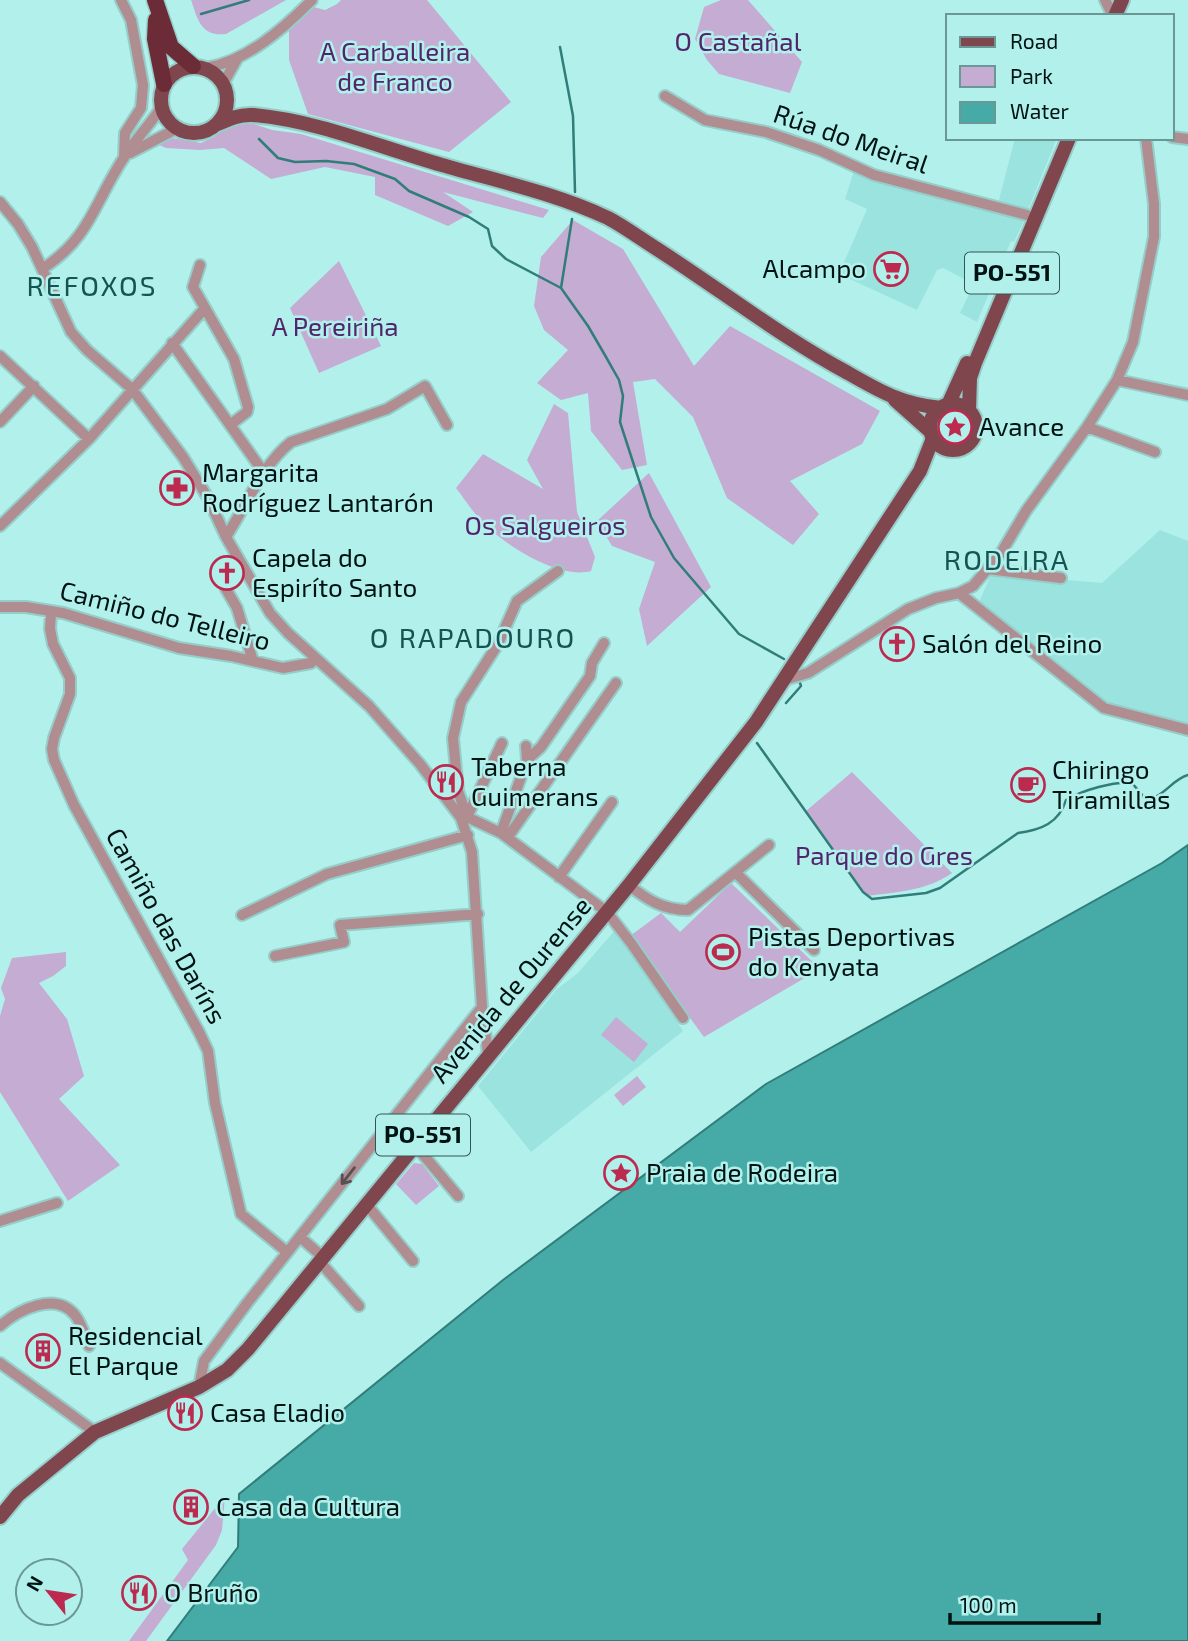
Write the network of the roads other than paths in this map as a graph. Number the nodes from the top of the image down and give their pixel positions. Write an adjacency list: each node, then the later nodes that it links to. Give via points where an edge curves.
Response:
1 (121, 0): 16 (street, via 131,20 143,85 141,108 125,133)
2 (312, 0): 4 (street)
3 (156, 5): 5 (highway, via 171,47); 6 (highway, via 155,39)
4 (238, 58): 5 (street); 7 (street)
5 (199, 67): 6 (main road, via 182,69); 7 (main road, via 213,72)
6 (164, 84): 9 (main road)
7 (225, 91): 10 (main road, via 233,104); 11 (main road, via 225,111)
8 (664, 96): 18 (street, Rúa do Meiral, via 705,120 766,132 874,175)
9 (161, 107): 12 (main road); 16 (street)
10 (251, 115): 11 (main road); 29 (main road, via 364,138 527,187 608,219 798,345)
11 (218, 124): 12 (main road, via 198,133)
12 (176, 129): 16 (street)
13 (1059, 140): 18 (main road)
14 (1068, 140): 18 (main road, PO-551)
15 (1146, 140): 25 (street, via 1154,237 1133,342)
16 (124, 157): 20 (street, via 90,221 66,253)
17 (0, 202): 20 (street, via 18,224)
18 (1031, 216): 21 (main road, PO-551); 21 (main road, PO-551)
19 (200, 265): 22 (street, via 193,287)
20 (42, 269): 27 (street, via 71,332)
21 (1003, 286): 30 (main road, PO-551); 31 (main road, PO-551, via 970,378)
22 (205, 308): 23 (street); 33 (street, via 234,359 248,407)
23 (172, 342): 27 (street); 33 (street)
24 (0, 356): 26 (street)
25 (1117, 380): 28 (street); 35 (street)
26 (34, 386): 32 (street); 37 (street)
27 (132, 389): 37 (street); 43 (street, via 183,457)
28 (1188, 395)
29 (894, 399): 30 (main road); 36 (main road)
30 (944, 406): 31 (main road, via 963,406); 36 (main road, PO-551, via 931,419)
31 (969, 411): 38 (main road, PO-551, via 975,433 966,446)
32 (0, 422)
33 (230, 425): 41 (street)
34 (447, 425): 41 (street, via 425,386 387,409 291,442)
35 (1087, 426): 39 (street); 47 (street)
36 (932, 435): 38 (main road, via 943,448); 40 (main road, PO-551)
37 (89, 439): 44 (street)
38 (956, 449): 40 (main road, PO-551)
39 (1155, 452)
40 (920, 471): 54 (main road, PO-551)
41 (264, 473): 42 (street)
42 (236, 521): 43 (street); 45 (street)
43 (219, 522): 45 (street)
44 (0, 526)
45 (226, 537): 46 (street)
46 (242, 565): 55 (street, via 270,613); 56 (street, via 226,589 237,608)
47 (988, 569): 49 (street); 50 (street, via 973,586)
48 (558, 571): 65 (street, via 517,601 498,644 461,702 453,738)
49 (1061, 578)
50 (959, 593): 57 (street, via 908,608); 60 (street, via 1104,708)
51 (0, 607): 52 (street, Camiño do Telleiro)
52 (51, 612): 56 (street, Camiño do Telleiro, via 178,648); 87 (street, Camiño das Daríns, via 52,644 70,678 70,694 54,738 54,760 208,1051 241,1214)
53 (604, 643): 63 (street, via 590,676)
54 (804, 648): 57 (street); 58 (main road, PO-551)
55 (316, 658): 56 (street, Camiño do Telleiro, via 312,663 283,668); 65 (street, via 369,706)
56 (253, 661)
57 (821, 664): 58 (street)
58 (784, 680): 71 (main road, Avenida de Ourense / PO-551)
59 (616, 683): 67 (street)
60 (1188, 730)
61 (502, 743): 65 (street)
62 (526, 746): 63 (street)
63 (527, 760): 67 (street)
64 (612, 802): 70 (street)
65 (464, 817): 66 (street); 67 (street)
66 (468, 835): 73 (street); 74 (street, via 327,874)
67 (504, 835): 70 (street)
68 (769, 845): 69 (street)
69 (735, 872): 71 (street, via 688,910 673,910 647,900); 75 (street)
70 (559, 877): 72 (street)
71 (629, 885): 72 (main road, Avenida de Ourense / PO-551)
72 (607, 912): 78 (street); 79 (main road, Avenida de Ourense / PO-551)
73 (478, 914): 76 (street, via 341,925 344,942); 77 (street)
74 (242, 915)
75 (814, 950)
76 (275, 956)
77 (482, 1007): 79 (street); 80 (street)
78 (683, 1018)
79 (488, 1054): 81 (main road, Avenida de Ourense / PO-551)
80 (387, 1127): 81 (street); 86 (street, one-way to 86)
81 (413, 1148): 82 (street); 84 (main road, Avenida de Ourense / PO-551)
82 (458, 1196)
83 (57, 1203): 85 (street)
84 (367, 1205): 88 (main road, Avenida de Ourense / PO-551); 89 (street)
85 (0, 1221)
86 (300, 1237): 87 (street); 88 (street)
87 (288, 1252): 94 (street, via 204,1361)
88 (322, 1260): 90 (street); 94 (main road, Avenida de Ourense / PO-551, via 241,1357)
89 (413, 1261)
90 (359, 1306)
91 (1, 1325): 92 (street, via 24,1309 57,1304 75,1316)
92 (89, 1346)
93 (0, 1363): 95 (street)
94 (199, 1387): 95 (main road, Avenida de Ourense / PO-551)
95 (94, 1432): 96 (main road, Avenida de Ourense / PO-551, via 18,1495)
96 (0, 1517)

